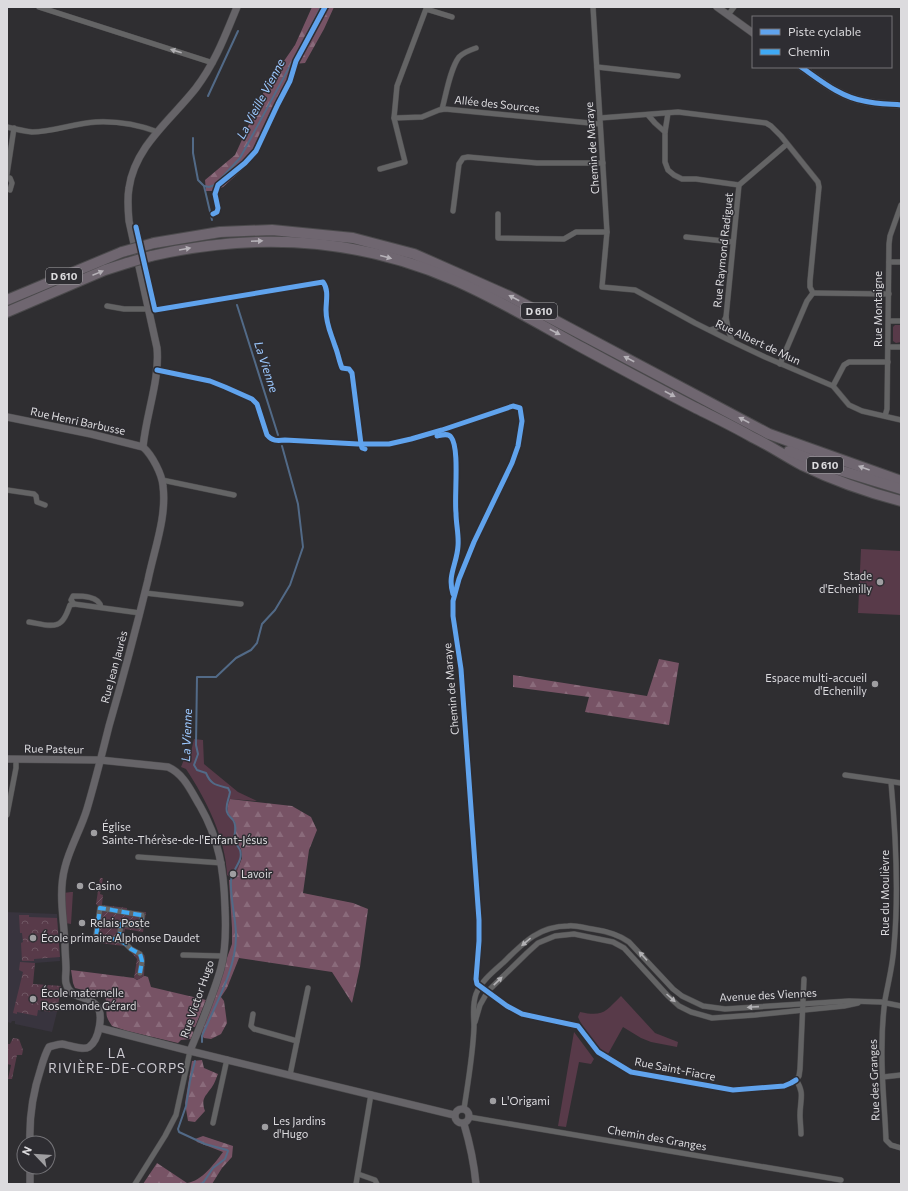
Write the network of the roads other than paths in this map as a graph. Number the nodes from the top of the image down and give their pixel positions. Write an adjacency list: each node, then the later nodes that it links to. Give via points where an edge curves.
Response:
1 (39, 7): 10 (street, one-way to 1)
2 (237, 7): 10 (street)
3 (593, 7): 11 (street, Chemin de Maraye)
4 (717, 7): 6 (street)
5 (734, 7): 6 (street)
6 (728, 15): 8 (street)
7 (452, 17): 18 (street, via 426,9 397,86)
8 (752, 31)
9 (476, 48): 15 (street, via 464,53 455,65)
10 (213, 63): 22 (street, via 195,89)
11 (597, 67): 13 (street); 19 (street, Chemin de Maraye)
12 (802, 68): 14 (street, via 841,93 862,101)
13 (678, 76)
14 (901, 104)
15 (442, 109): 18 (street, Allée des Sources, via 422,117); 19 (street, Allée des Sources)
16 (668, 113): 17 (street, Allée des Sources); 23 (street); 24 (street, Allée des Sources, via 678,112 766,123 772,126)
17 (648, 115): 19 (street, Allée des Sources); 23 (street)
18 (394, 118): 26 (street, via 405,162)
19 (600, 121): 25 (street, Chemin de Maraye)
20 (7, 127): 21 (street)
21 (14, 128): 22 (street, via 32,132 107,122); 27 (street)
22 (158, 132): 43 (street, via 141,155 128,188 129,221)
23 (665, 132): 28 (street, via 665,162 668,170 674,175 682,179)
24 (787, 144): 28 (street); 39 (street, Allée des Sources, via 818,182 819,187 810,281)
25 (602, 163): 31 (street, via 537,163 463,158 459,164); 33 (street, Chemin de Maraye)
26 (380, 169)
27 (7, 175): 29 (street, via 12,183 10,190)
28 (740, 185): 35 (street, Rue Raymond Radiguet)
29 (7, 190)
30 (901, 204): 36 (street, Rue Montaigne, via 890,236)
31 (453, 211)
32 (498, 214): 33 (street, via 498,238 564,239 576,232)
33 (607, 232): 38 (street, Chemin de Maraye)
34 (686, 236): 35 (street)
35 (733, 242): 45 (street, Rue Raymond Radiguet)
36 (889, 262): 37 (street); 40 (street, Rue Montaigne)
37 (901, 262)
38 (602, 287): 48 (street, Rue Albert de Mun, via 635,290)
39 (813, 293): 40 (street); 53 (street)
40 (888, 294): 46 (street, Rue Montaigne)
41 (7, 299): 62 (highway, D 610, one-way to 41, bridge, via 769,434 509,296 414,254 353,238 272,230 220,232 154,243 122,252)
42 (107, 306): 43 (street)
43 (148, 309): 54 (street, via 157,348)
44 (7, 313): 59 (highway, D 610, one-way to 59, bridge, via 105,270 151,256 198,246 268,241 349,248 425,268 474,289)
45 (726, 317): 48 (street, Rue Raymond Radiguet, via 722,325); 49 (street, Rue Raymond Radiguet)
46 (889, 321): 47 (street); 50 (street, Rue Montaigne)
47 (901, 321)
48 (710, 330): 49 (street, Rue Albert de Mun)
49 (732, 341): 53 (street, Rue Albert de Mun)
50 (888, 347): 51 (street); 52 (street, Rue Montaigne)
51 (901, 347)
52 (888, 362): 55 (street, via 849,362 844,365); 56 (street, Rue Montaigne)
53 (780, 364): 55 (street, Rue Albert de Mun)
54 (157, 370): 60 (street); 89 (street, Chemin de Maraye, via 210,381 252,399 257,404 267,435 276,441 389,444 442,430 513,406 520,408 522,421 511,467 472,548 453,601 461,669 479,920 476,979)
55 (832, 386): 56 (street, Rue Albert de Mun, via 849,405 862,412)
56 (885, 416): 58 (street, Rue Albert de Mun)
57 (7, 417): 60 (street, Rue Henri Barbusse)
58 (901, 420)
59 (752, 436): 63 (highway, D 610, via 839,470); 66 (highway, via 809,468 846,484)
60 (143, 447): 61 (street, Rue Jean Jaurès, via 149,452)
61 (162, 480): 65 (street); 68 (street, Rue Jean Jaurès, via 163,517)
62 (901, 481)
63 (901, 488)
64 (7, 490): 67 (street, via 34,494 37,502)
65 (234, 495)
66 (901, 501)
67 (45, 505)
68 (145, 593): 69 (street); 70 (street, Rue Jean Jaurès)
69 (241, 604)
70 (140, 613): 71 (street, via 74,604 70,605 60,623 51,625); 74 (street, Rue Jean Jaurès)
71 (29, 622)
72 (7, 759): 73 (street, Rue Pasteur)
73 (16, 759): 74 (street, Rue Pasteur); 78 (street)
74 (100, 760): 80 (street, Rue Victor Hugo, via 168,767 180,774 202,810); 99 (street, Rue Jean Jaurès, via 87,808 65,866 61,891 66,982 69,991 97,1005)
75 (845, 775): 76 (street)
76 (891, 782): 77 (street); 81 (street, Rue du Moulièvre)
77 (901, 784)
78 (7, 815)
79 (138, 857): 80 (street)
80 (222, 863): 86 (street, Rue Victor Hugo, via 226,919)
81 (899, 886): 93 (street, Rue du Moulièvre, via 894,946)
82 (122, 913): 83 (street); 83 (street, via 142,915 140,926); 84 (street, via 100,908 96,938)
83 (121, 924): 84 (street)
84 (119, 940): 87 (street, via 142,957)
85 (183, 955): 86 (street)
86 (223, 956): 101 (street, Rue Victor Hugo, via 221,968)
87 (140, 973)
88 (804, 979): 94 (street)
89 (480, 986): 91 (street, Rue Saint-Fiacre); 94 (street, Avenue des Viennes, one-way to 89, via 725,1009 702,1006 673,989 622,936 568,926 554,927 533,936); 98 (street, Avenue des Viennes, via 473,1006)
90 (308, 988): 100 (street)
91 (488, 991): 96 (street, Avenue des Viennes, one-way to 96, via 538,943 554,936 574,934 614,942 624,948 668,996 691,1012 712,1018 726,1018); 98 (street, Avenue des Viennes, via 480,1005); 106 (street, Rue Saint-Fiacre, via 522,1014 578,1026 598,1052 631,1072 733,1090 784,1086)
92 (862, 1002): 93 (street, Avenue des Viennes); 94 (street, Avenue des Viennes); 96 (street, Avenue des Viennes)
93 (885, 1002): 95 (street, Avenue des Viennes); 105 (street, Rue des Granges)
94 (803, 1003): 96 (street)
95 (901, 1006)
96 (802, 1010): 106 (street, via 800,1069)
97 (253, 1014): 100 (street, via 251,1026 254,1029)
98 (474, 1027): 108 (street, Avenue des Viennes)
99 (100, 1028): 101 (street); 114 (street, via 89,1047 61,1044 49,1047 38,1078)
100 (297, 1040): 104 (street)
101 (190, 1051): 102 (street, Rue Victor Hugo); 118 (street, via 176,1115)
102 (227, 1060): 104 (street, Rue Victor Hugo); 111 (street)
103 (901, 1074): 105 (street)
104 (290, 1075): 107 (street, Rue Victor Hugo)
105 (883, 1077): 115 (street, Rue des Granges, via 886,1140 891,1145)
106 (796, 1080): 113 (street, via 802,1089)
107 (371, 1094): 109 (street, Rue Victor Hugo); 116 (street)
108 (464, 1109): 109 (street, via 458,1110); 110 (street)
109 (454, 1115): 112 (street, via 458,1123)
110 (469, 1117): 112 (street); 117 (street, Chemin des Granges)
111 (213, 1123)
112 (464, 1124): 121 (street)
113 (801, 1134)
114 (29, 1135)
115 (901, 1148)
116 (358, 1174): 119 (street); 120 (street, via 375,1180)
117 (841, 1180)
118 (135, 1184)
119 (356, 1184)
120 (377, 1184)
121 (476, 1184)

